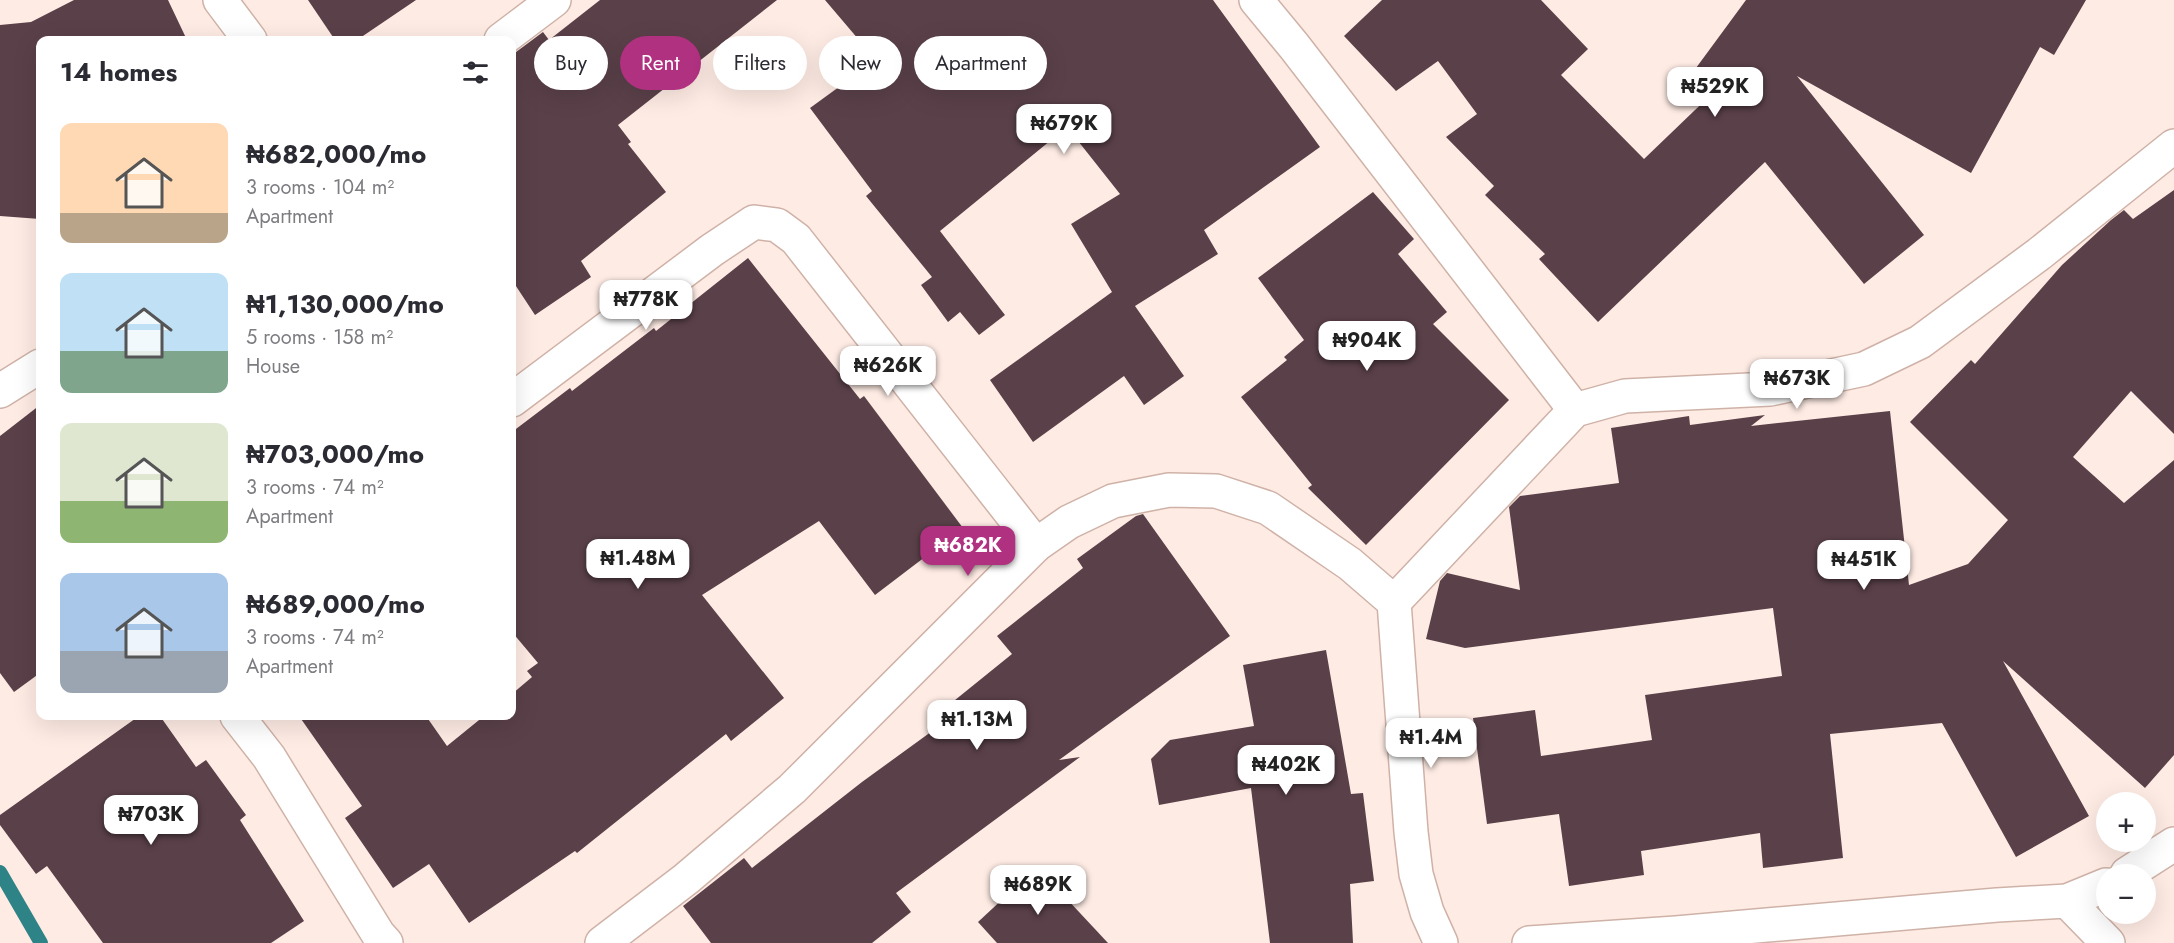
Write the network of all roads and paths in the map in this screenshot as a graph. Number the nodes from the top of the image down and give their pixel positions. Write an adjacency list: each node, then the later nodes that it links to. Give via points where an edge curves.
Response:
1 (220, 0): 4 (street)
2 (554, 0): 5 (street)
3 (1256, 0): 10 (street)
4 (247, 36)
5 (506, 36)
6 (2174, 146): 10 (street, via 2039,254 1920,342 1864,369 1770,389 1625,396)
7 (36, 368): 8 (street)
8 (0, 391)
9 (516, 397): 11 (street, via 737,233 754,222 777,225 796,239)
10 (1575, 410): 12 (street)
11 (1036, 545): 12 (street, via 1069,522 1113,501 1169,490 1216,491 1268,508 1350,564); 19 (street, via 792,789 686,879)
12 (1394, 602): 20 (street, via 1416,874)
13 (240, 720): 18 (street, via 269,757)
14 (2174, 844): 15 (street)
15 (2143, 864)
16 (2096, 889): 17 (street)
17 (2067, 901): 21 (street); 22 (street)
18 (386, 943)
19 (602, 943)
20 (1441, 943)
21 (1529, 943)
22 (2108, 943)

